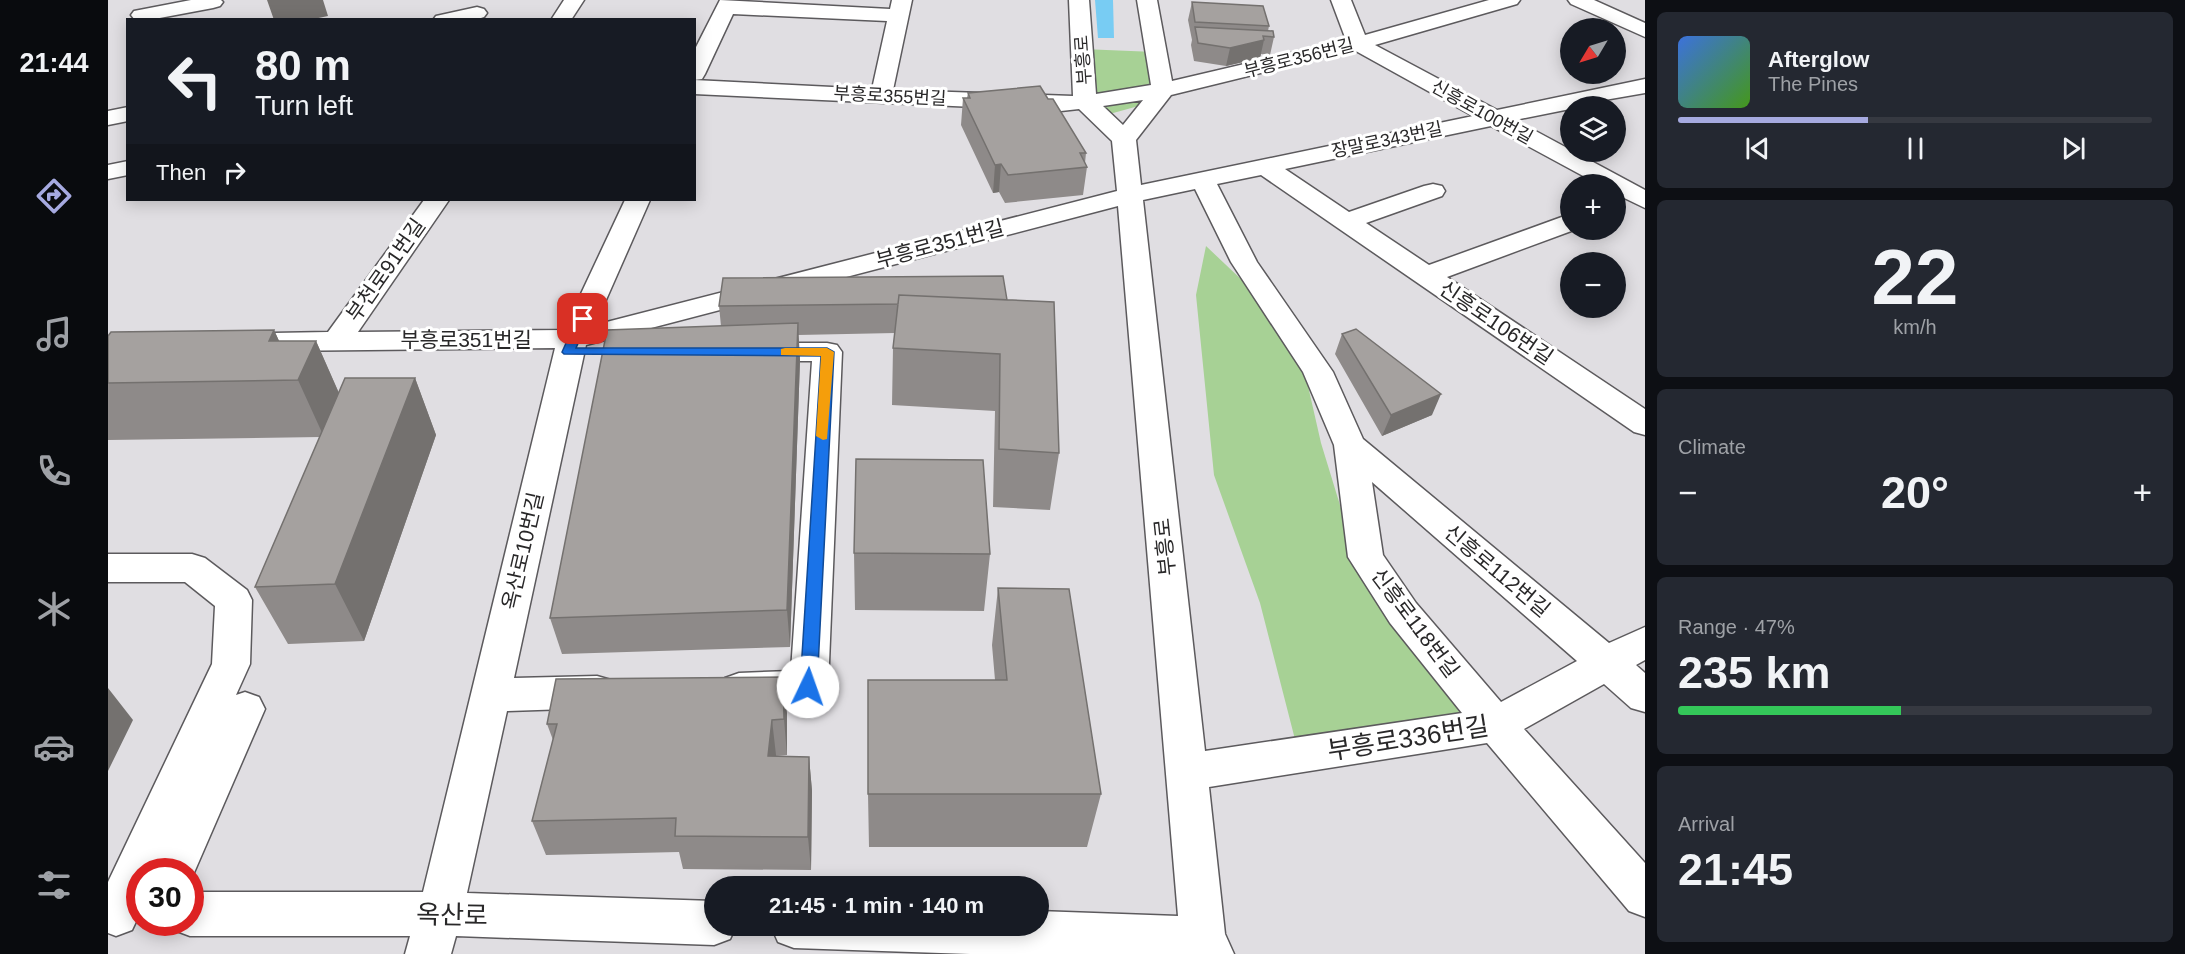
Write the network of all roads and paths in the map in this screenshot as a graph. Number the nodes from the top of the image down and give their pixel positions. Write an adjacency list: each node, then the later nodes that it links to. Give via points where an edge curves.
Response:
1 (574, 0): 13 (street)
2 (1079, 0): 22 (street, 부흥로)
3 (1147, 0): 19 (street)
4 (1341, 0): 15 (street)
5 (1510, 0): 15 (street, 부흥로356번길)
6 (1578, 0): 14 (street)
7 (728, 4): 9 (street); 16 (street)
8 (215, 7): 11 (street)
9 (900, 8): 21 (street)
10 (475, 11): 12 (street)
11 (141, 15)
12 (450, 18)
13 (562, 18)
14 (1645, 31)
15 (1358, 44): 19 (street, 부흥로356번길); 26 (street, 신흥로100번길)
16 (696, 70)
17 (1645, 86): 20 (street, 장말로343번길)
18 (696, 87): 21 (street, 부흥로355번길)
19 (1163, 90): 22 (street, 부흥로356번길); 27 (street)
20 (1615, 92): 23 (street); 26 (street, 장말로343번길)
21 (881, 96): 22 (street, 부흥로355번길)
22 (1085, 102): 27 (street, 부흥로)
23 (1645, 107)
24 (126, 114): 25 (street)
25 (108, 118)
26 (1494, 118): 28 (street, 장말로343번길); 34 (street, 신흥로100번길)
27 (1124, 139): 33 (street, 부흥로)
28 (1264, 166): 31 (street, 장말로343번길); 37 (street, 신흥로106번길)
29 (126, 168): 30 (street)
30 (108, 172)
31 (1202, 178): 33 (street, 장말로343번길); 46 (street, 신흥로118번길, via 1244,262 1318,372)
32 (1433, 191): 37 (street)
33 (1130, 195): 42 (street, 부흥로351번길); 56 (street, 부흥로)
34 (1633, 200)
35 (435, 201): 40 (street, 부천로91번길)
36 (637, 201): 42 (street, 옥산로10번길)
37 (1346, 222): 39 (street, 신흥로106번길)
38 (1560, 226): 39 (street)
39 (1426, 276): 45 (street, 신흥로106번길)
40 (337, 341): 41 (street, 부흥로351번길); 42 (street, 부흥로351번길)
41 (245, 342)
42 (571, 345): 43 (street); 52 (street, 옥산로10번길)
43 (651, 352)
44 (721, 352): 50 (street, via 827,352 808,687)
45 (1645, 424)
46 (1350, 445): 49 (street, 신흥로112번길); 55 (street, 신흥로118번길, via 1366,557 1403,614)
47 (108, 568): 59 (street, via 192,568 234,600 231,664)
48 (1645, 642): 49 (street, 부흥로336번길)
49 (1606, 664): 53 (street, 신흥로112번길); 55 (street, 부흥로336번길)
50 (713, 689)
51 (629, 691): 52 (street)
52 (491, 695): 62 (street, 옥산로10번길)
53 (1645, 696)
54 (245, 709): 57 (street)
55 (1496, 725): 56 (street, 부흥로336번길); 58 (street, 신흥로118번길)
56 (1187, 772): 64 (street, 부흥로)
57 (178, 858)
58 (1645, 896)
59 (121, 914)
60 (204, 915): 62 (street, 옥산로)
61 (704, 923): 62 (street, 옥산로)
62 (434, 934)
63 (1000, 936): 64 (street)
64 (1207, 946)

